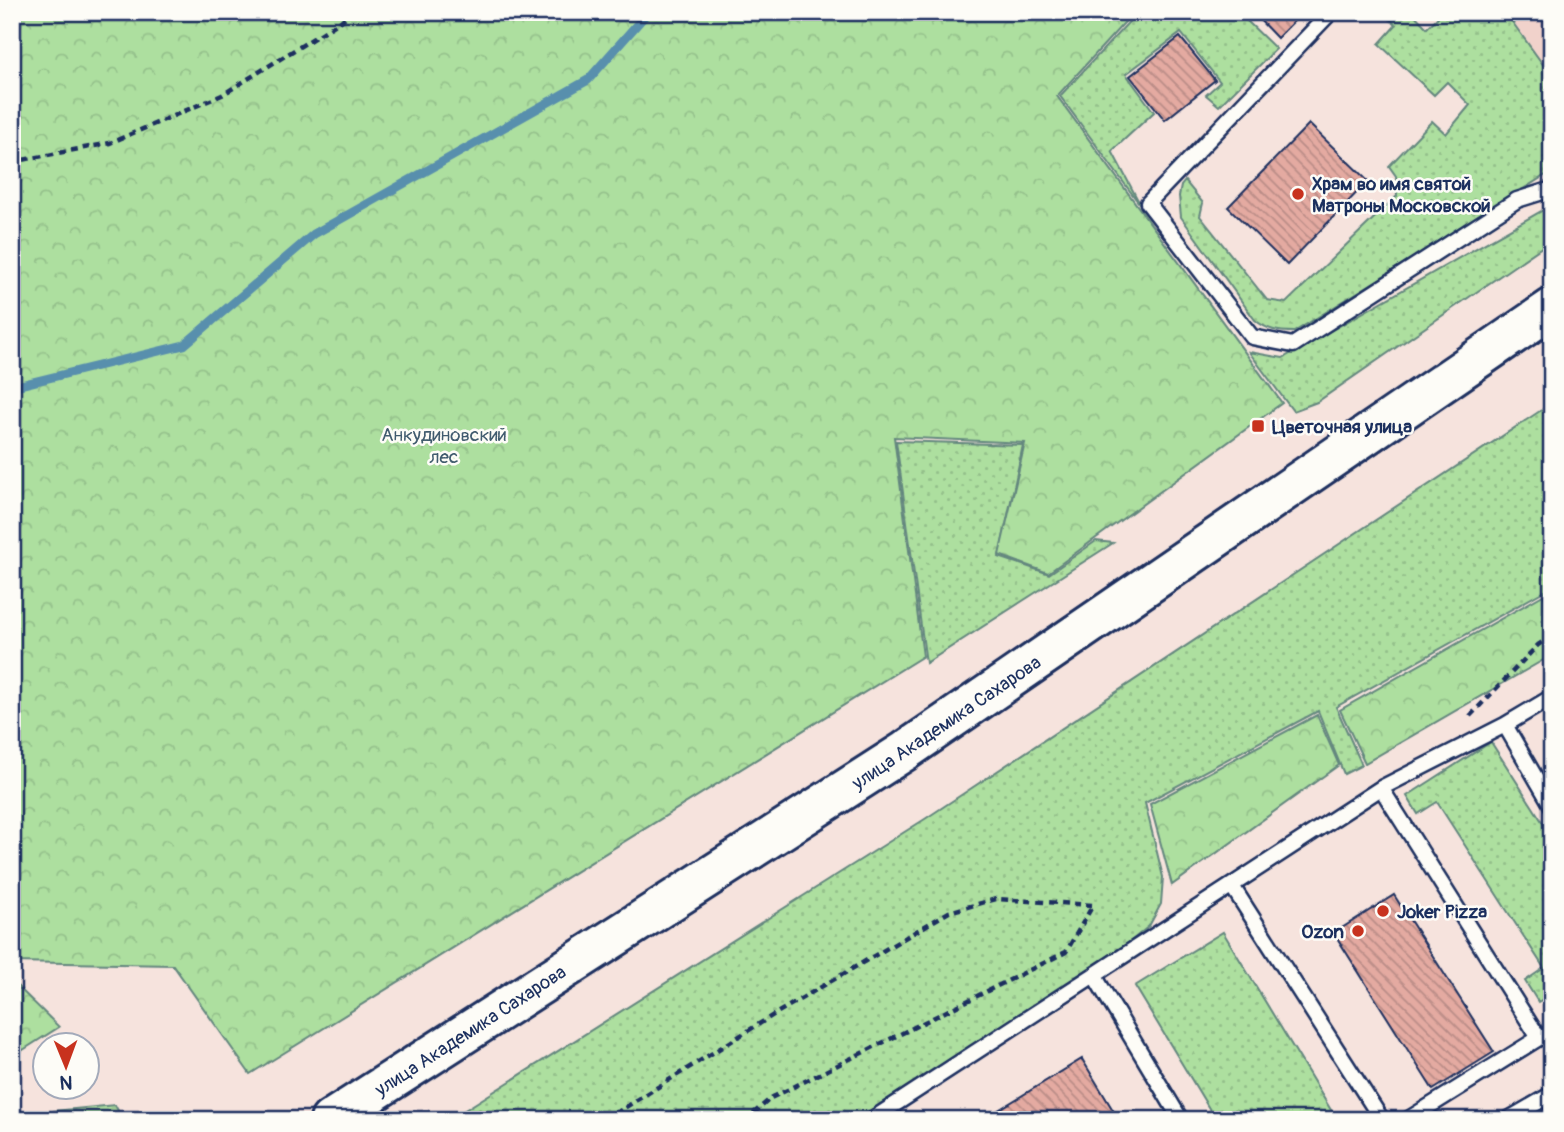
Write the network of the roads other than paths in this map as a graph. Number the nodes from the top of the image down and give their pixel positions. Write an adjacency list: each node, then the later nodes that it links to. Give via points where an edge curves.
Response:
1 (1331, 12): 2 (lane, via 1147,203 1252,337 1293,345 1517,200)
2 (1552, 189)
3 (1552, 308): 12 (main road, улица Академика Сахарова, via 905,751)
4 (1552, 697): 5 (lane)
5 (1504, 725): 6 (lane); 7 (lane)
6 (1381, 788): 8 (lane); 10 (lane)
7 (1552, 806)
8 (1232, 886): 9 (lane); 15 (lane)
9 (1094, 975): 13 (lane); 14 (lane)
10 (1545, 1035): 16 (lane)
11 (1552, 1094): 17 (lane)
12 (330, 1120)
13 (871, 1120)
14 (1181, 1120)
15 (1382, 1120)
16 (1407, 1120)
17 (1507, 1120)

